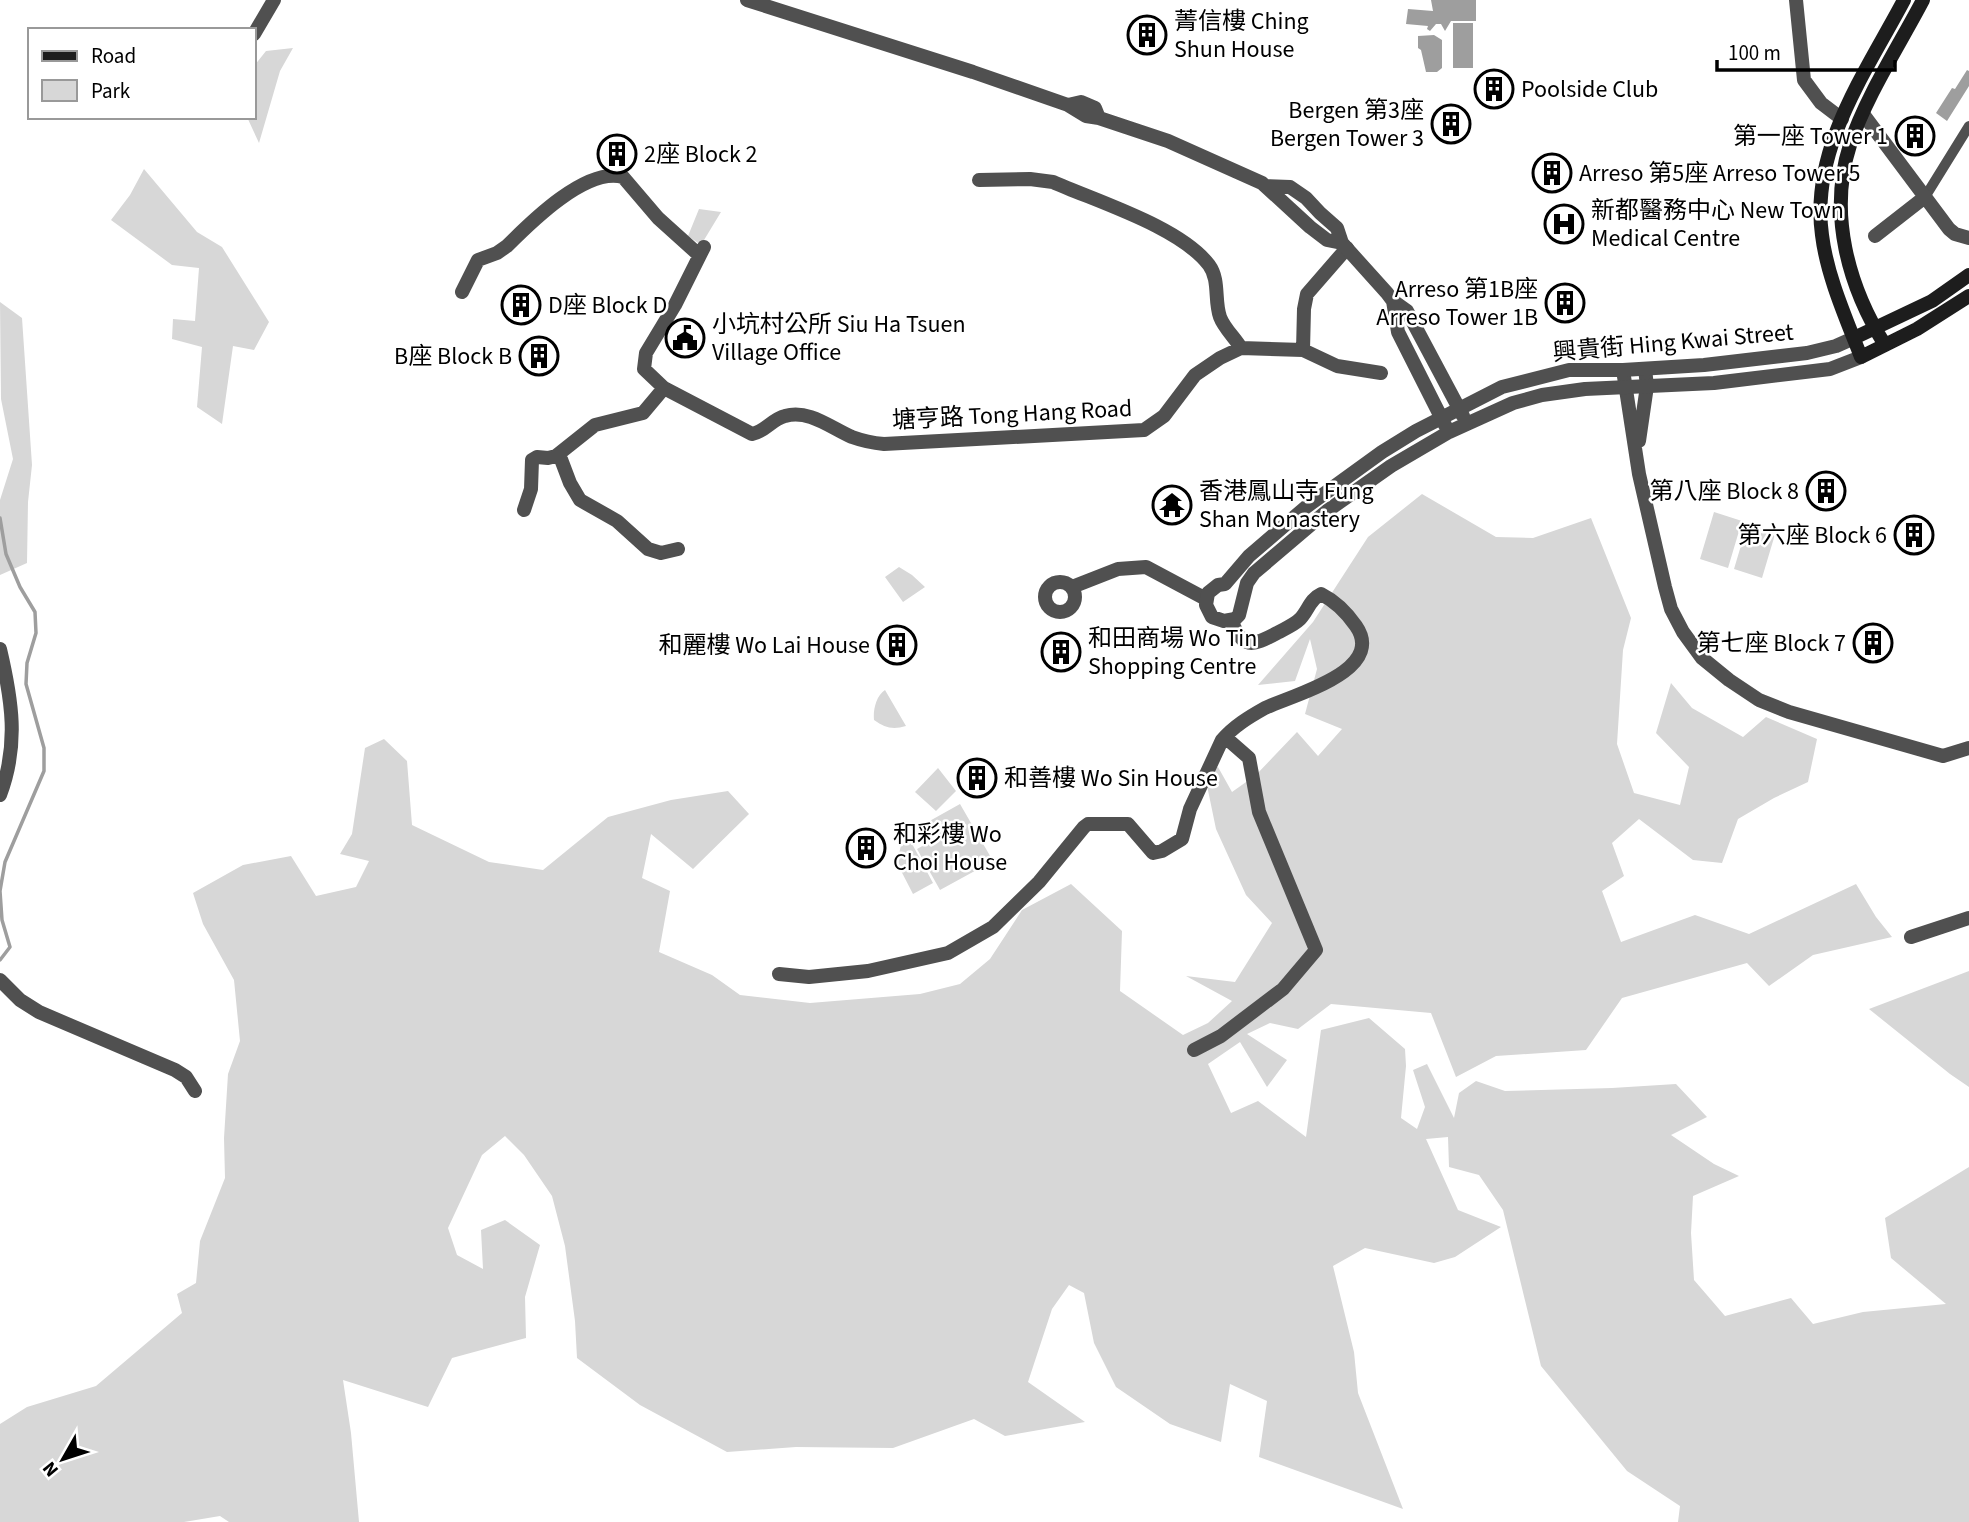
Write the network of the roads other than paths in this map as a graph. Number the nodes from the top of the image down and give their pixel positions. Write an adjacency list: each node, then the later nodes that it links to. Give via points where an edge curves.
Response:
1 (274, 0): 6 (street)
2 (747, 0): 14 (street, via 1068,105 1082,102 1095,108 1099,118 1168,141 1266,186 1290,187 1337,228)
3 (1796, 0): 8 (street, via 1804,80 1821,103)
4 (1904, 0): 8 (main road)
5 (1923, 0): 7 (main road)
6 (256, 31)
7 (1863, 114): 11 (street); 19 (main road, via 1843,173 1841,223 1850,266)
8 (1842, 119): 20 (main road, via 1825,169 1820,217 1828,266)
9 (1969, 126): 11 (street)
10 (978, 180): 22 (street, via 1053,182 1184,240 1210,266 1221,319)
11 (1925, 197): 12 (street); 13 (street, via 1955,234)
12 (1875, 236)
13 (1969, 238)
14 (1345, 245): 18 (street); 23 (street, via 1307,294)
15 (1969, 275): 19 (main road, via 1932,301)
16 (463, 292): 30 (street, 塘亨路 Tong Hang Road, via 478,260 507,246 565,194 609,175 623,177 658,218 701,251 643,362 644,369)
17 (1969, 296): 21 (main road)
18 (1392, 301): 31 (street, via 1407,311); 32 (street, via 1398,332)
19 (1875, 329): 20 (main road); 21 (main road)
20 (1854, 338): 24 (main road); 25 (street, 興貴街 Hing Kwai Street, via 1807,354)
21 (1885, 345): 24 (main road)
22 (1241, 348): 23 (street); 30 (street, 塘亨路 Tong Hang Road, via 1195,375 1164,416 1139,431 884,444 802,415 786,415 752,434)
23 (1303, 350): 27 (street, via 1336,366)
24 (1861, 357): 28 (street, 興貴街 Hing Kwai Street, via 1830,369)
25 (1645, 369): 26 (street, 興貴街 Hing Kwai Street); 28 (street)
26 (1623, 370): 29 (street); 31 (street, 興貴街 Hing Kwai Street, via 1569,370 1523,380)
27 (1381, 373)
28 (1647, 386): 29 (street, 興貴街 Hing Kwai Street); 36 (street)
29 (1625, 387): 33 (street, 興貴街 Hing Kwai Street, via 1542,395); 36 (street)
30 (664, 388): 35 (street, via 643,413 595,425)
31 (1459, 408): 32 (street, 興貴街 Hing Kwai Street); 33 (street)
32 (1440, 417): 34 (street); 39 (street, 興貴街 Hing Kwai Street, via 1327,490 1261,545)
33 (1467, 423): 34 (street, 興貴街 Hing Kwai Street)
34 (1449, 432): 42 (street, 興貴街 Hing Kwai Street, via 1391,466 1298,535 1254,573 1247,583)
35 (559, 454): 37 (street, via 532,460 531,489); 38 (street, via 580,500 617,521 648,549 660,553)
36 (1636, 456): 46 (street, via 1671,609 1702,658 1759,700 1789,712 1942,756)
37 (524, 510)
38 (678, 549)
39 (1224, 584): 41 (street, 興貴街 Hing Kwai Street, via 1213,588); 42 (street, via 1236,588)
40 (1072, 587): 41 (street, via 1118,569 1146,567)
41 (1206, 599): 43 (street, via 1212,617)
42 (1244, 604): 43 (street, 興貴街 Hing Kwai Street)
43 (1231, 620): 45 (street, via 1245,643 1254,645 1298,621 1321,594 1350,617 1360,632 1362,647 1357,659 1331,681 1266,708)
44 (0, 649): 47 (street, via 13,730)
45 (1225, 737): 50 (street, via 1190,809 1182,839 1161,851 1150,851 1128,824 1088,824 993,927 948,953 868,971 809,978); 52 (street, via 1249,758 1259,812 1316,950 1283,989 1221,1036)
46 (1969, 748)
47 (0, 795)
48 (1969, 918): 49 (street)
49 (1911, 937)
50 (779, 974)
51 (0, 979): 53 (street, via 39,1012 175,1070)
52 (1194, 1050)
53 (195, 1091)

